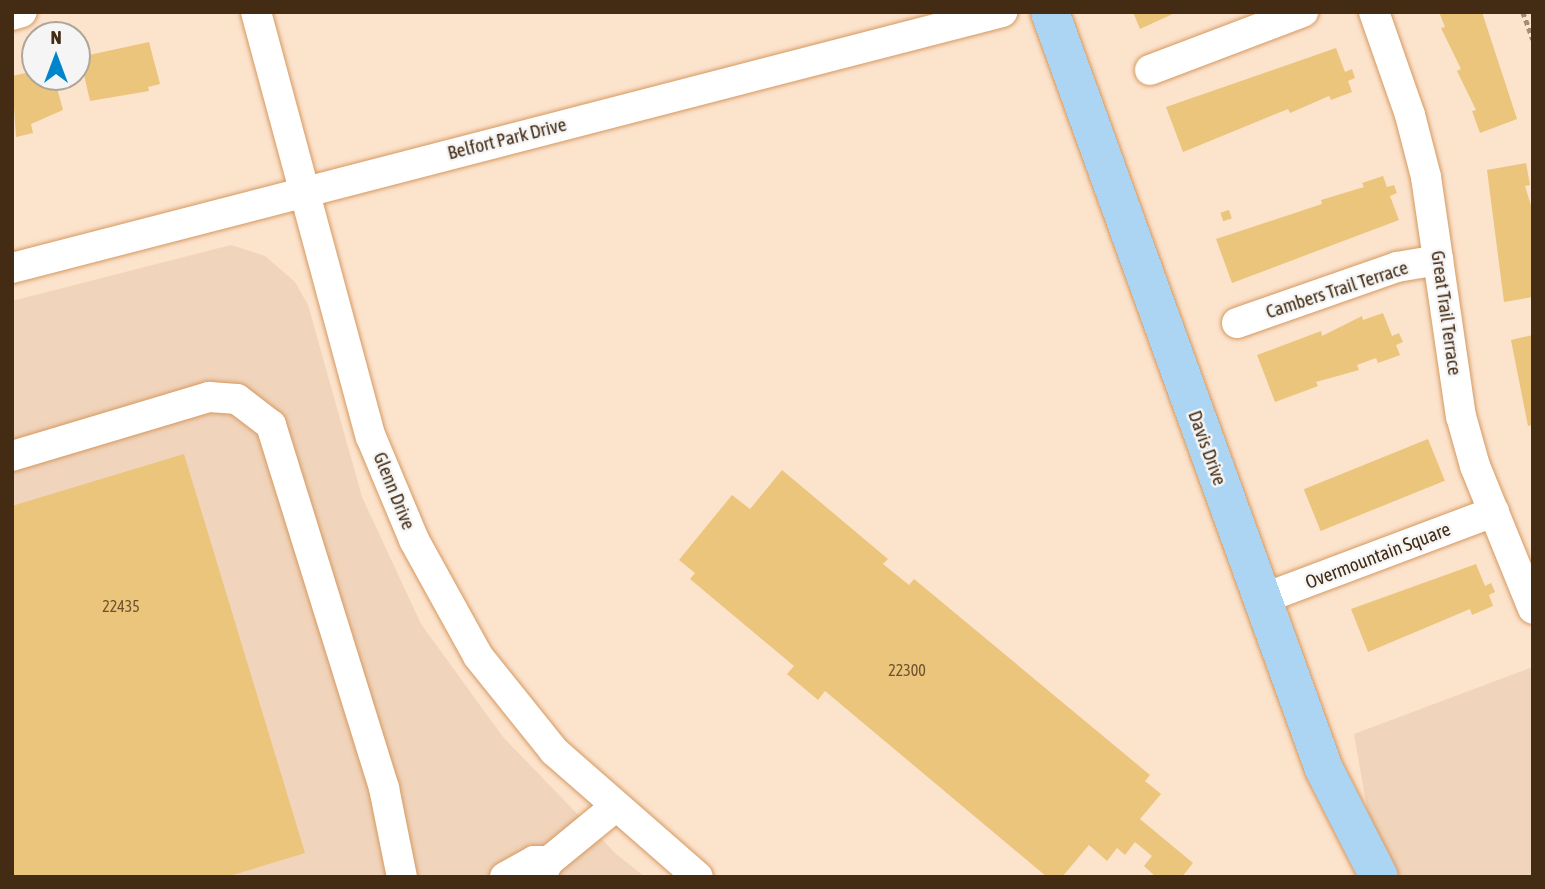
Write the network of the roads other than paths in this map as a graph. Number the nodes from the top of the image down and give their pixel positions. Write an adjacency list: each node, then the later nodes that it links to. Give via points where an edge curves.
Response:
1 (22, 12): 7 (street)
2 (257, 12): 9 (street, Glenn Drive)
3 (1002, 12): 9 (street, Belfort Park Drive)
4 (1050, 12): 15 (main road, Davis Drive)
5 (1303, 12): 8 (street)
6 (1374, 12): 10 (street, Great Trail Terrace, via 1410,115 1426,177)
7 (12, 15)
8 (1150, 70)
9 (306, 190): 11 (street, Belfort Park Drive); 17 (street, Glenn Drive, via 371,437 414,540 478,656 554,751)
10 (1438, 260): 12 (street, Cambers Trail Terrace, via 1397,267); 14 (street, Great Trail Terrace, via 1461,416)
11 (12, 268)
12 (1237, 323)
13 (12, 456): 19 (street, via 209,397 237,399 271,425 384,788)
14 (1494, 512): 15 (street, Overmountain Square); 16 (street, Great Trail Terrace)
15 (1262, 599): 22 (main road, Davis Drive, via 1324,768)
16 (1533, 609)
17 (615, 807): 18 (street); 21 (street, Glenn Drive)
18 (544, 869): 20 (street, via 534,861)
19 (402, 877)
20 (505, 877)
21 (698, 877)
22 (1379, 877)

